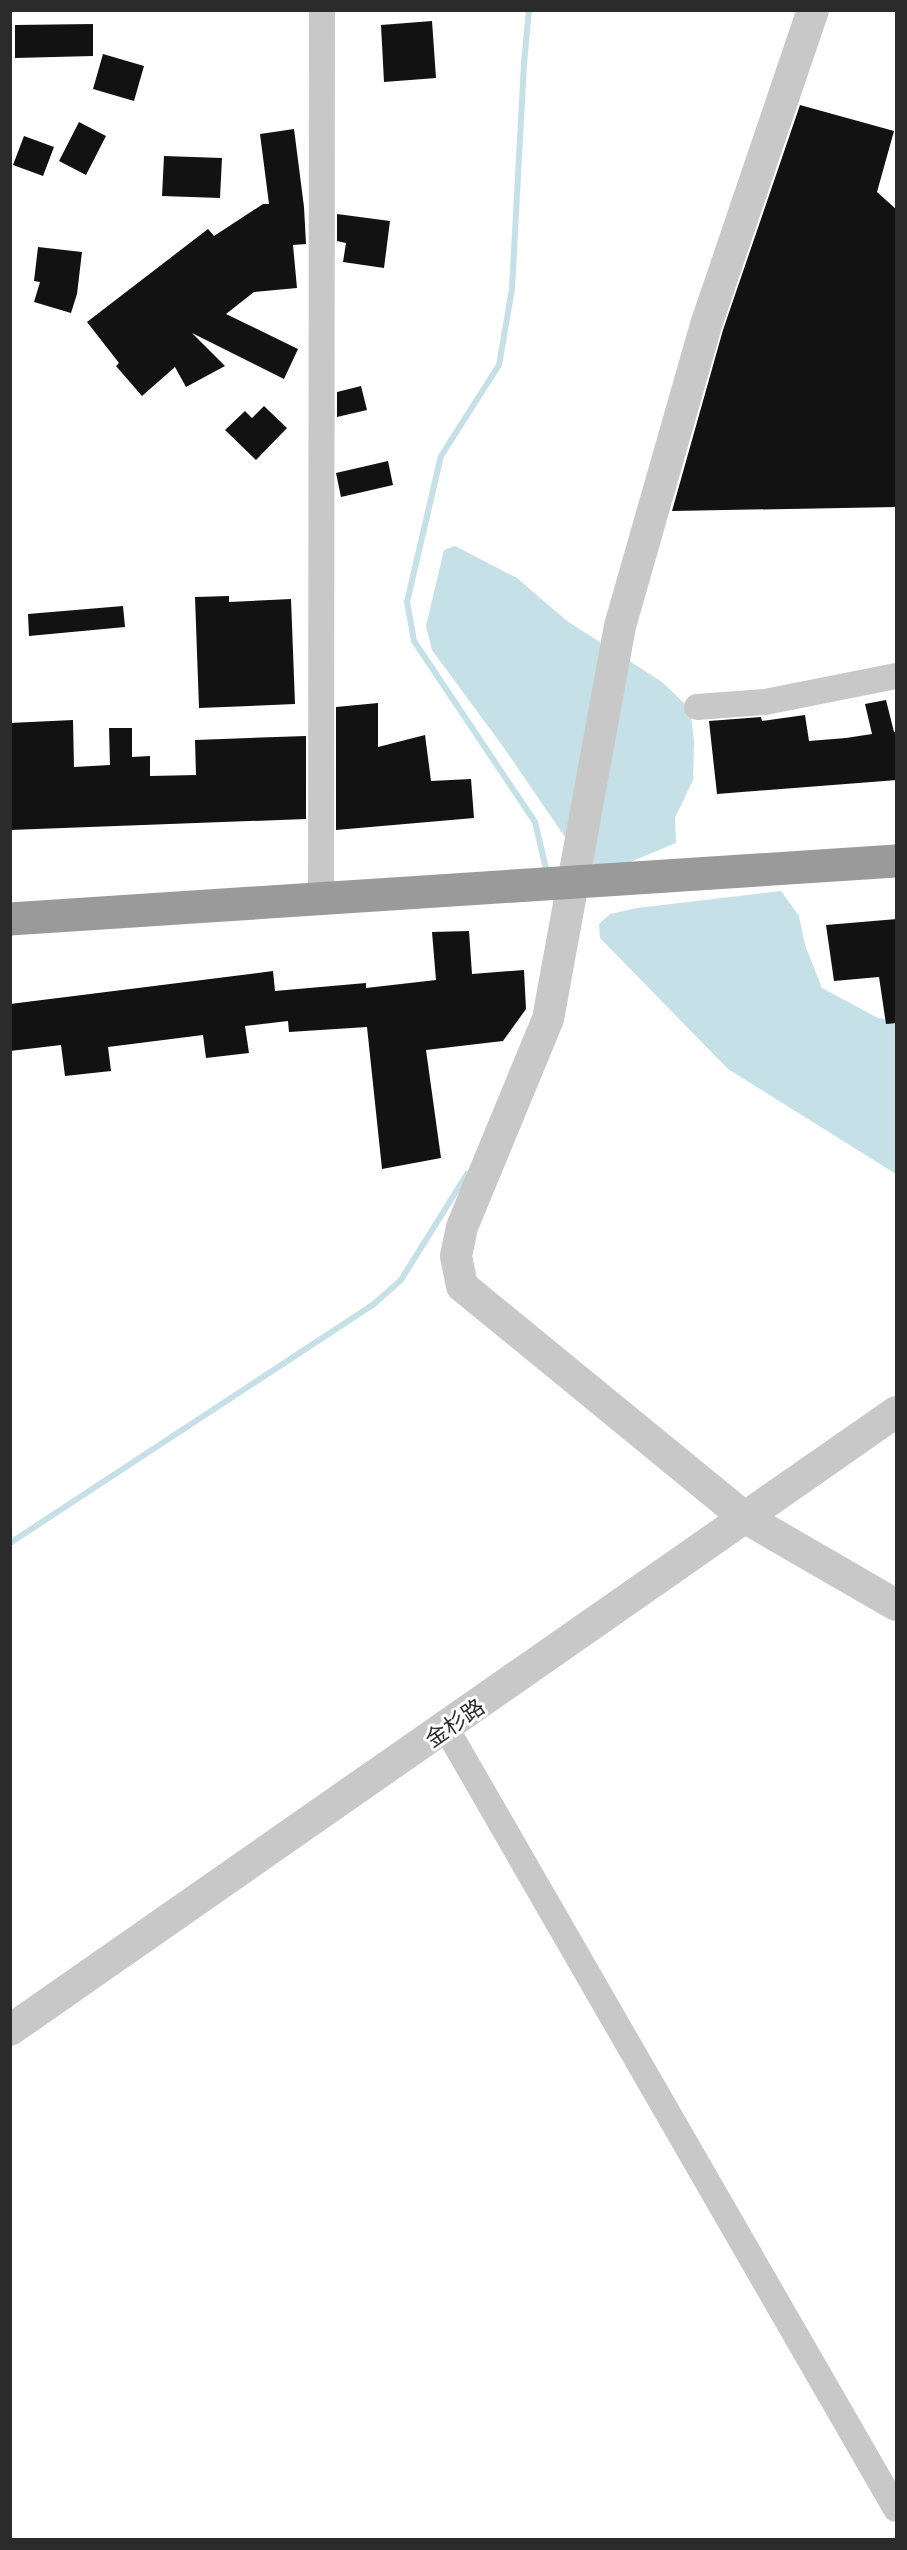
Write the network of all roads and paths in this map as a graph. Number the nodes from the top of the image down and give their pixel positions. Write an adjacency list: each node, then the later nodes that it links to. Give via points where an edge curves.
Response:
1 (322, 10): 7 (street)
2 (813, 10): 6 (street, via 706,325 620,626)
3 (897, 676): 4 (street, via 765,702)
4 (697, 707)
5 (897, 861): 6 (highway)
6 (557, 884): 7 (highway); 10 (street, via 548,1019 462,1227 456,1256 462,1286)
7 (321, 899): 8 (highway)
8 (10, 919)
9 (897, 1412): 10 (street, 金杉路)
10 (744, 1516): 11 (street); 12 (street, 金杉路)
11 (897, 1605)
12 (446, 1728): 13 (street, 金杉路); 14 (street)
13 (10, 2030)
14 (897, 2509)

